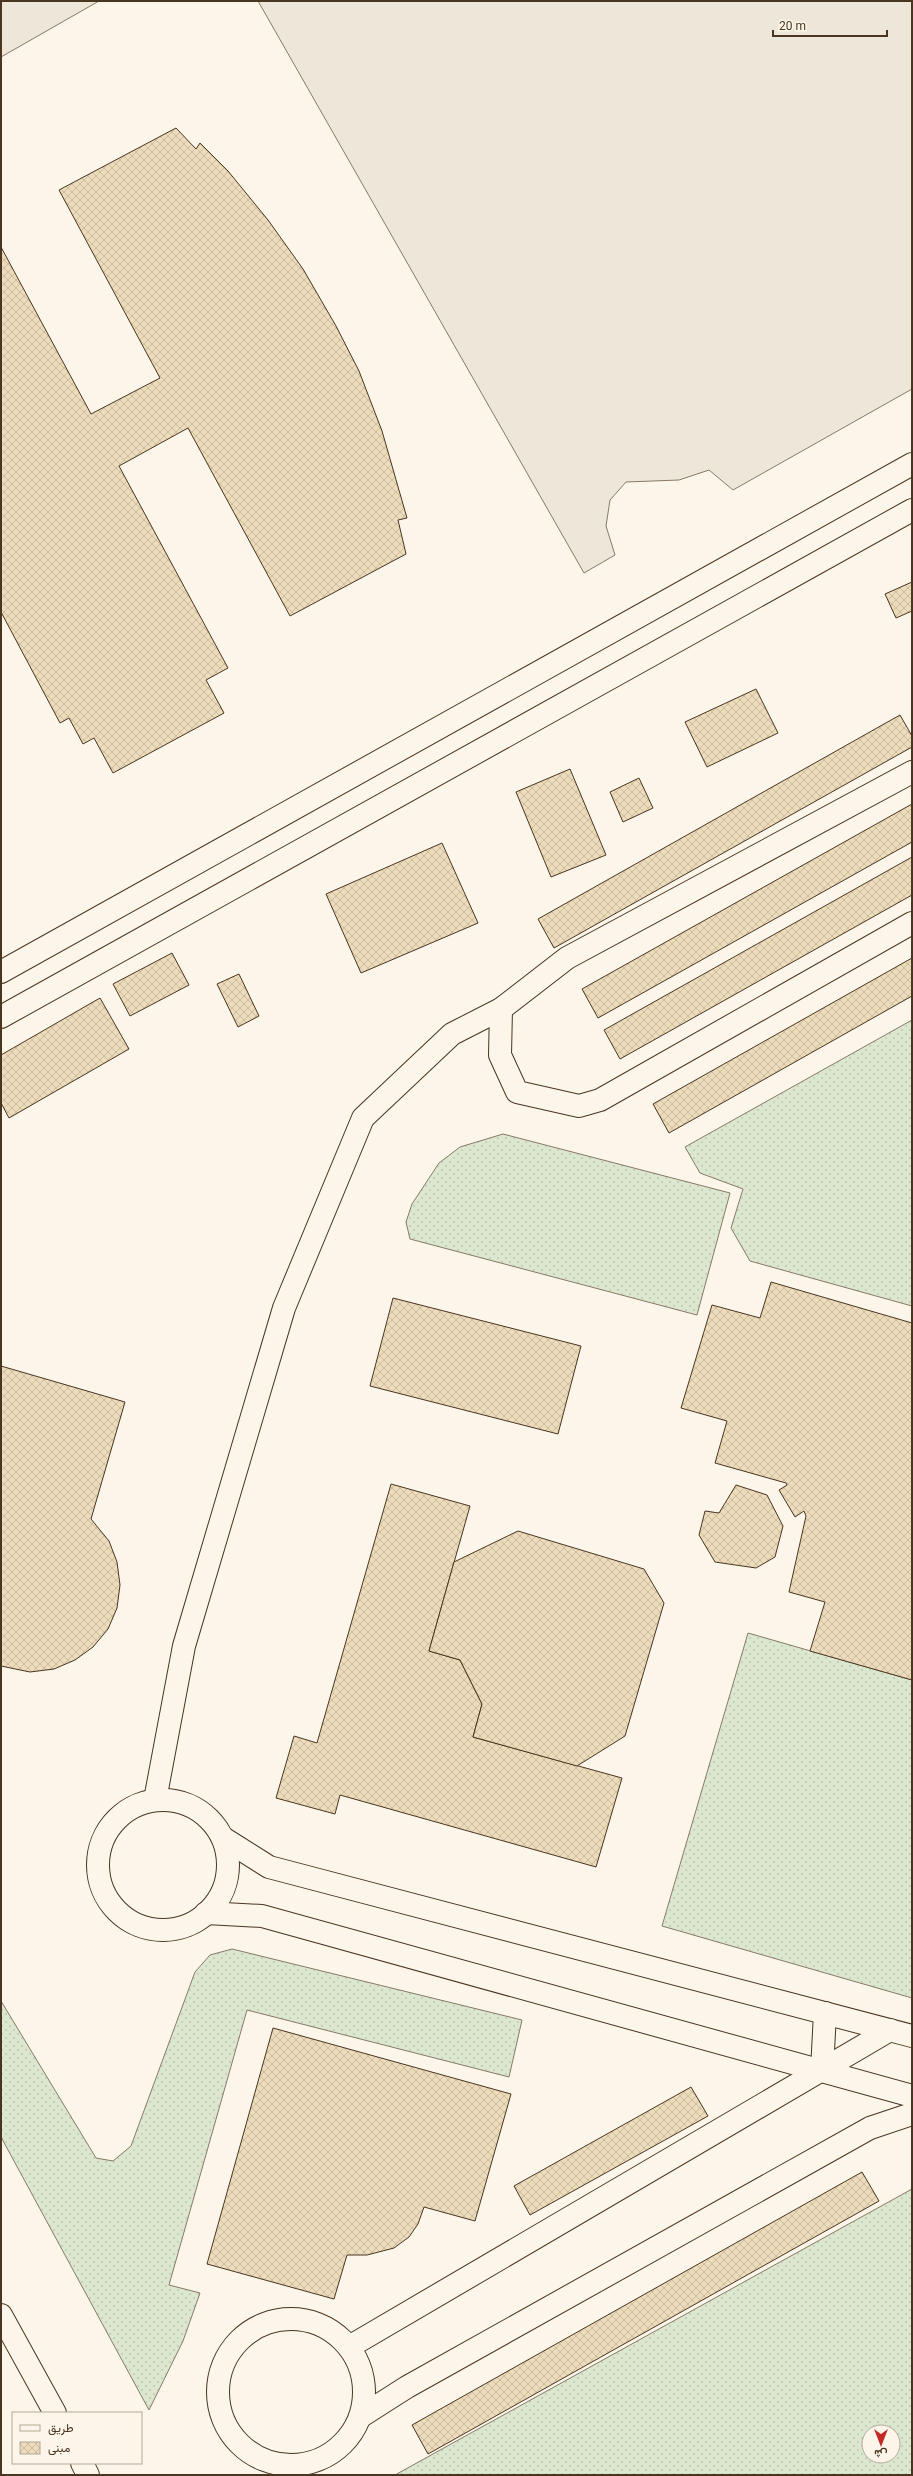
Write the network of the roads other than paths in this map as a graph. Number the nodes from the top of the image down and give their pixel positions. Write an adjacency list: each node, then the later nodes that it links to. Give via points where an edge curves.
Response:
1 (912, 464): 5 (street)
2 (912, 510): 7 (street)
3 (912, 772): 6 (street, via 567,958)
4 (912, 923): 6 (street, via 600,1100 579,1106 517,1092 500,1055)
5 (1, 972)
6 (501, 1009): 8 (street, via 452,1034 363,1118 284,1308 184,1646)
7 (1, 1017)
8 (155, 1800): 9 (street, via 176,1800 195,1808 212,1821); 10 (street, via 135,1806 118,1818 105,1834 98,1854 98,1874 105,1895 119,1913 138,1925 159,1929 182,1928)
9 (223, 1838): 10 (street, via 228,1860 226,1882 217,1902); 11 (street, via 269,1868)
10 (206, 1913): 14 (street, via 262,1916)
11 (825, 2013): 12 (street); 14 (street)
12 (890, 2030): 13 (street); 14 (street)
13 (912, 2036)
14 (822, 2070): 15 (street); 18 (street)
15 (912, 2096)
16 (912, 2114): 20 (street, via 870,2128 407,2387)
17 (1, 2315): 19 (street)
18 (350, 2347): 20 (street, via 361,2368 365,2392); 20 (street, via 331,2331 309,2320 285,2319 261,2324 241,2337 226,2356 218,2379 217,2403 225,2426 240,2446 260,2459 284,2465 308,2463 330,2454 348,2438)
19 (54, 2412)
20 (360, 2416)
21 (82, 2464): 22 (street)
22 (88, 2475)

